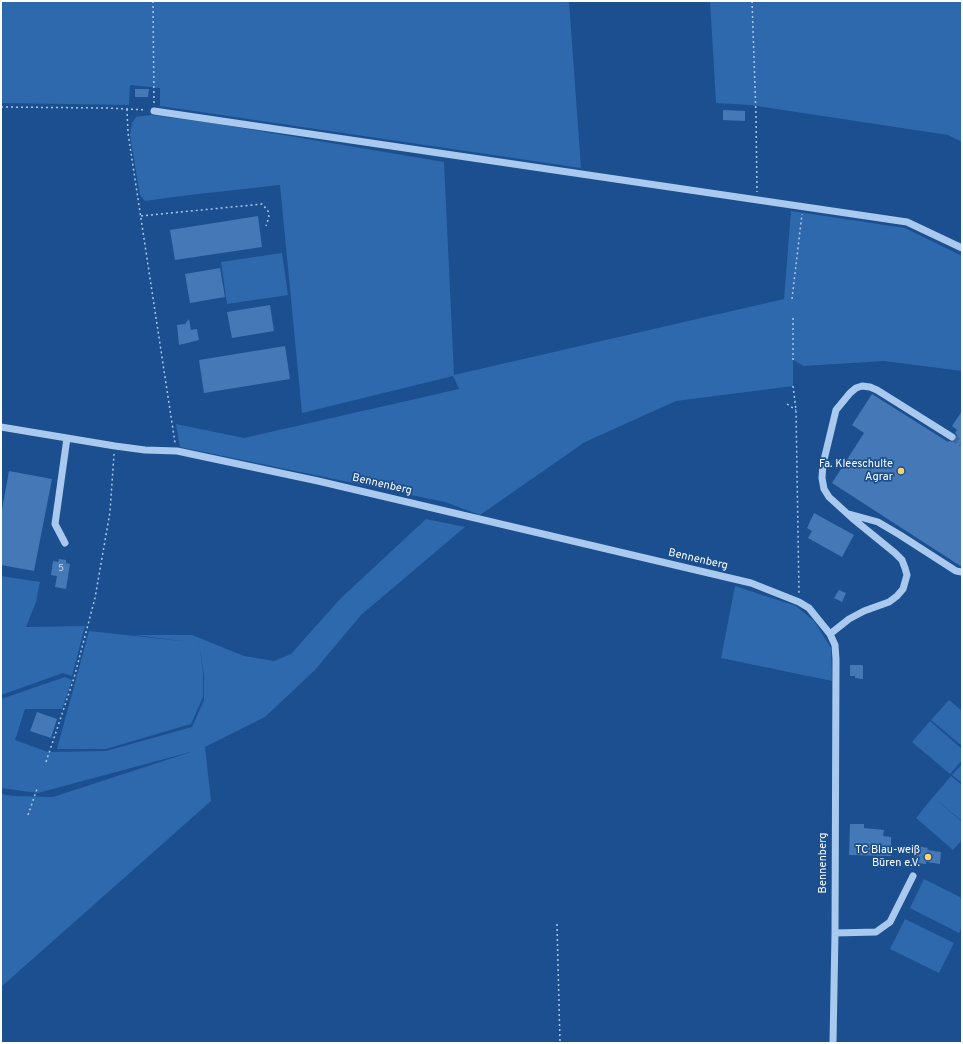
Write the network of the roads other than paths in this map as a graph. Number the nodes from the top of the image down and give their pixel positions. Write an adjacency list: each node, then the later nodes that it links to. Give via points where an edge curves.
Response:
1 (154, 111): 2 (street, via 907,222)
2 (962, 248)
3 (1, 426): 5 (street, Bennenberg)
4 (952, 437): 6 (street, via 877,390 862,386 856,388 836,410 822,478 829,497)
5 (67, 438): 7 (street, via 55,524); 9 (street, Bennenberg, via 144,450 177,451 318,481 743,581 799,602 813,612)
6 (848, 514): 8 (street, via 878,522 956,571); 9 (street, via 902,560 906,568 906,583 889,602 849,618)
7 (65, 543)
8 (962, 572)
9 (830, 634): 11 (street, Bennenberg, via 835,645 836,659)
10 (913, 876): 11 (street, via 890,922 876,932)
11 (835, 934): 12 (street, Bennenberg)
12 (833, 1043)

